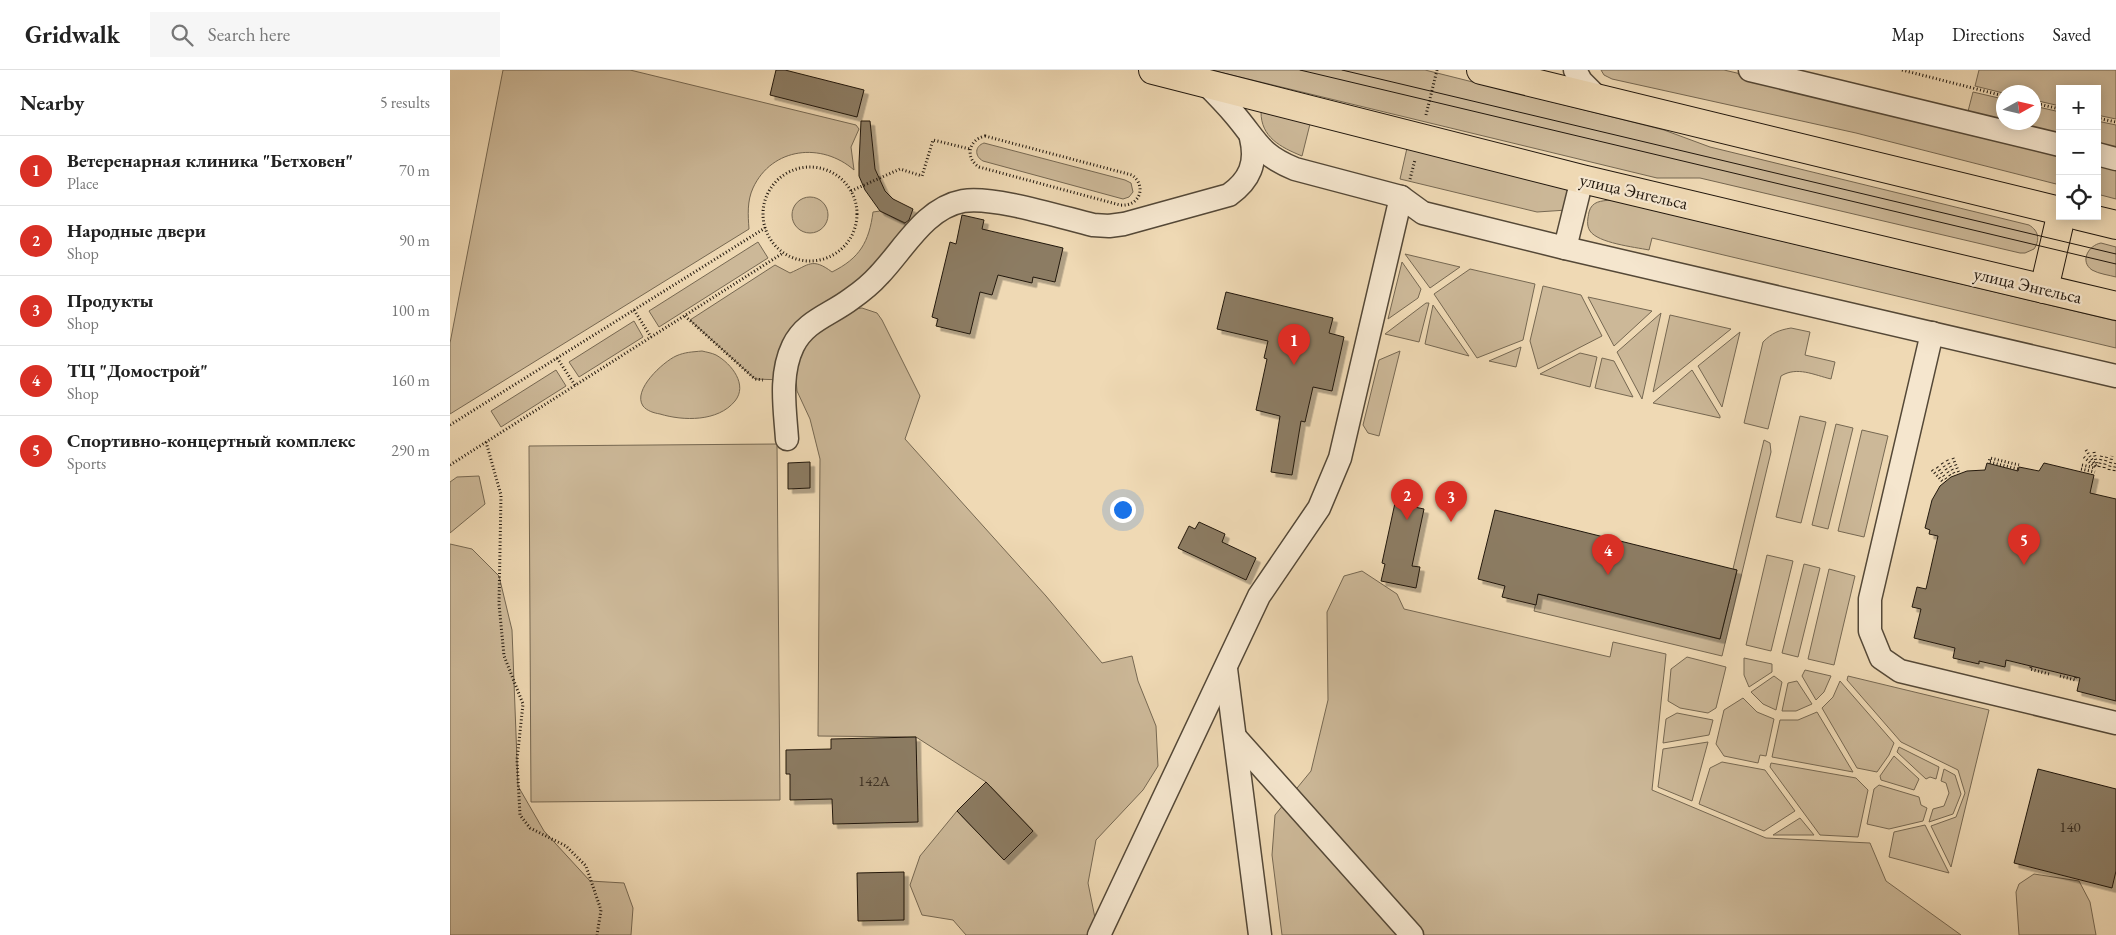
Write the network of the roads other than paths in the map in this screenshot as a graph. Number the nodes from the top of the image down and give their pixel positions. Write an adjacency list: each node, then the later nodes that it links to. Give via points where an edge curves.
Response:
1 (1154, 70): 5 (main road, улица Энгельса)
2 (1481, 70): 6 (main road)
3 (1575, 70): 6 (street)
4 (1750, 70): 8 (street)
5 (1205, 83): 7 (street); 11 (main road, улица Энгельса)
6 (1598, 98): 13 (main road)
7 (1252, 138): 12 (street, via 1266,154 1296,169); 22 (street, via 1253,164 1240,187 1229,194 1124,224 1093,225 983,201 949,205 928,220 864,289 809,325 798,336 787,362 784,380)
8 (2056, 144)
9 (2101, 155): 10 (street)
10 (2116, 159)
11 (1582, 179): 17 (street); 18 (main road, улица Энгельса)
12 (1401, 197): 17 (street, via 1423,213); 23 (street, via 1340,458 1319,508 1259,596)
13 (2056, 210)
14 (2060, 220): 18 (main road)
15 (2096, 220): 16 (main road)
16 (2116, 225)
17 (1565, 248): 20 (street)
18 (2044, 289): 19 (main road, улица Энгельса)
19 (2116, 306)
20 (1932, 333): 21 (street); 24 (street, via 1870,599 1870,631 1880,658 1900,671)
21 (2116, 376)
22 (788, 439)
23 (1226, 669): 25 (street); 26 (street)
24 (2116, 723)
25 (1236, 738): 27 (street); 28 (street)
26 (1099, 935)
27 (1260, 935)
28 (1412, 935)

